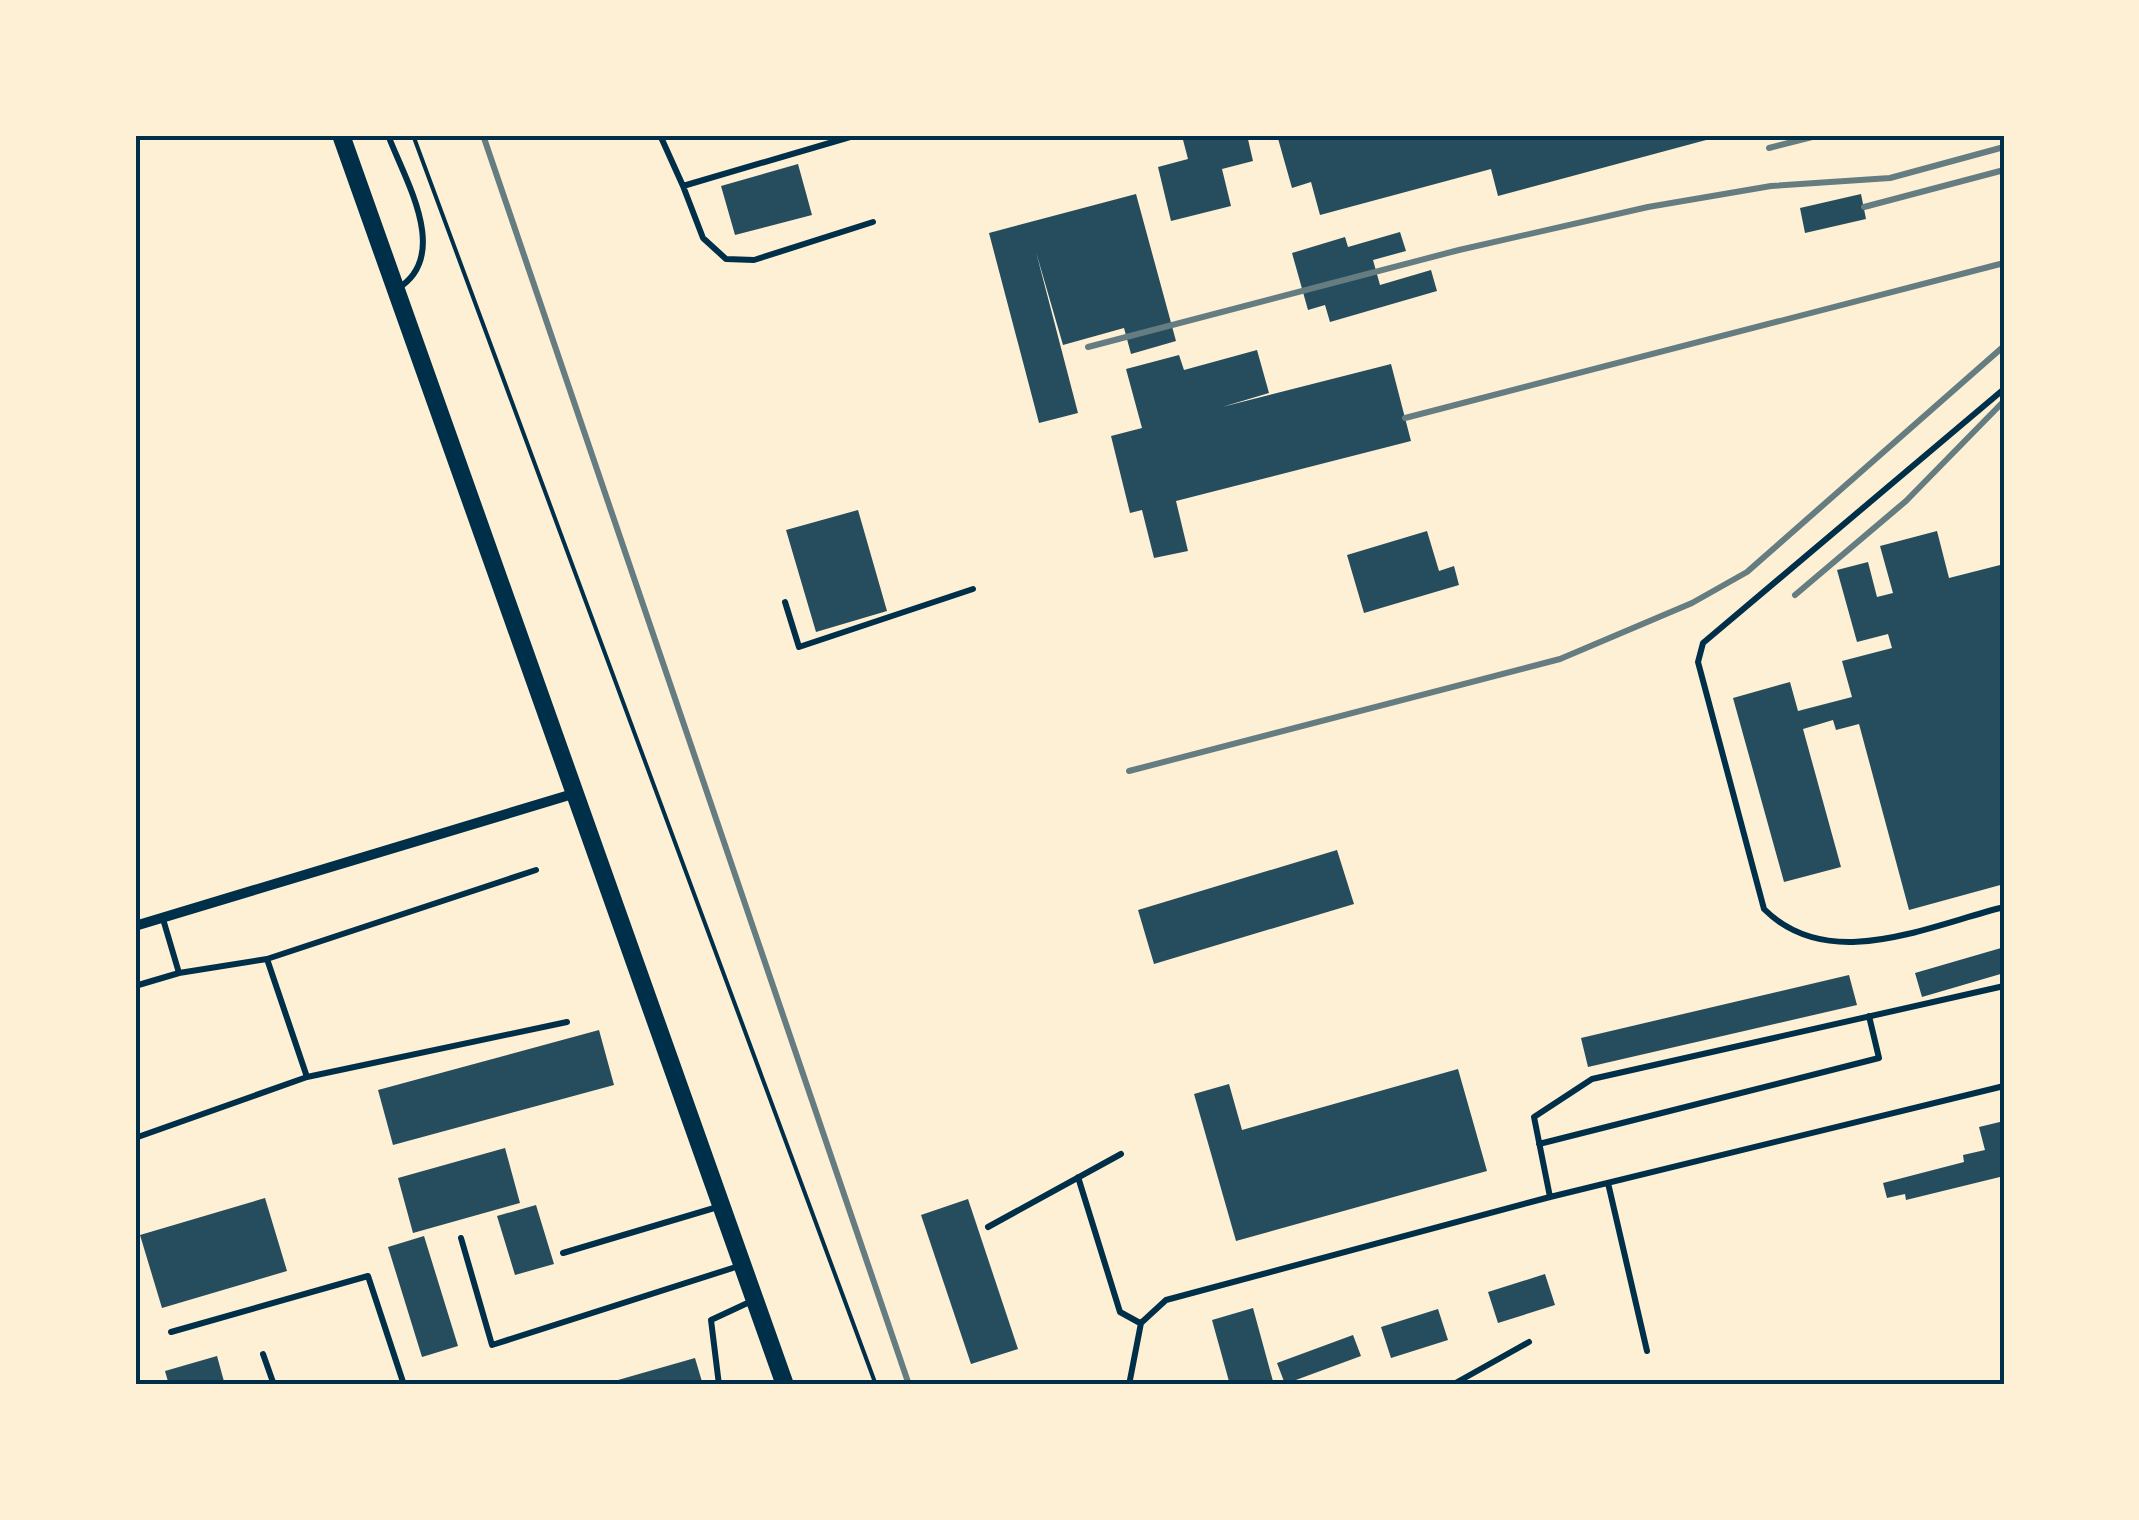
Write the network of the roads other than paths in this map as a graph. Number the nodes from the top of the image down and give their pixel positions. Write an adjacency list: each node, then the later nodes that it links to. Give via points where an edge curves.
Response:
1 (341, 135): 7 (main road)
2 (388, 135): 7 (lane, via 422,225 425,252 414,279)
3 (660, 135): 5 (lane)
4 (850, 136): 5 (lane)
5 (684, 186): 6 (lane, via 703,238 726,259 754,260)
6 (873, 222)
7 (396, 290): 11 (main road)
8 (2004, 390): 13 (lane, via 1703,643 1698,662 1764,909 1782,926 1810,940 1848,945)
9 (973, 588): 10 (lane, via 798,647)
10 (785, 602)
11 (577, 793): 14 (street); 30 (main road)
12 (536, 870): 16 (lane)
13 (2004, 907)
14 (162, 917): 15 (street); 17 (lane)
15 (135, 926)
16 (267, 959): 17 (lane); 22 (lane)
17 (179, 973): 18 (lane)
18 (135, 986)
19 (2004, 986): 20 (lane)
20 (1869, 1016): 25 (lane, via 1592,1079 1534,1117); 25 (lane, via 1879,1058)
21 (567, 1022): 22 (lane)
22 (307, 1077): 24 (lane)
23 (2004, 1086): 28 (lane)
24 (135, 1138)
25 (1539, 1144): 29 (lane)
26 (1121, 1154): 27 (lane)
27 (1078, 1178): 31 (lane); 36 (lane, via 1120,1312)
28 (1608, 1183): 29 (lane); 39 (lane)
29 (1550, 1198): 36 (lane, via 1166,1300)
30 (722, 1206): 33 (lane); 34 (main road)
31 (988, 1227)
32 (461, 1238): 34 (lane, via 492,1346)
33 (563, 1253)
34 (743, 1265): 35 (main road)
35 (755, 1299): 43 (lane, via 711,1320); 44 (main road)
36 (1140, 1323): 45 (lane)
37 (170, 1332): 42 (lane, via 368,1276)
38 (1529, 1342): 46 (lane)
39 (1647, 1352)
40 (263, 1354): 41 (lane)
41 (274, 1385)
42 (404, 1385)
43 (719, 1385)
44 (785, 1385)
45 (1129, 1385)
46 (1452, 1385)

